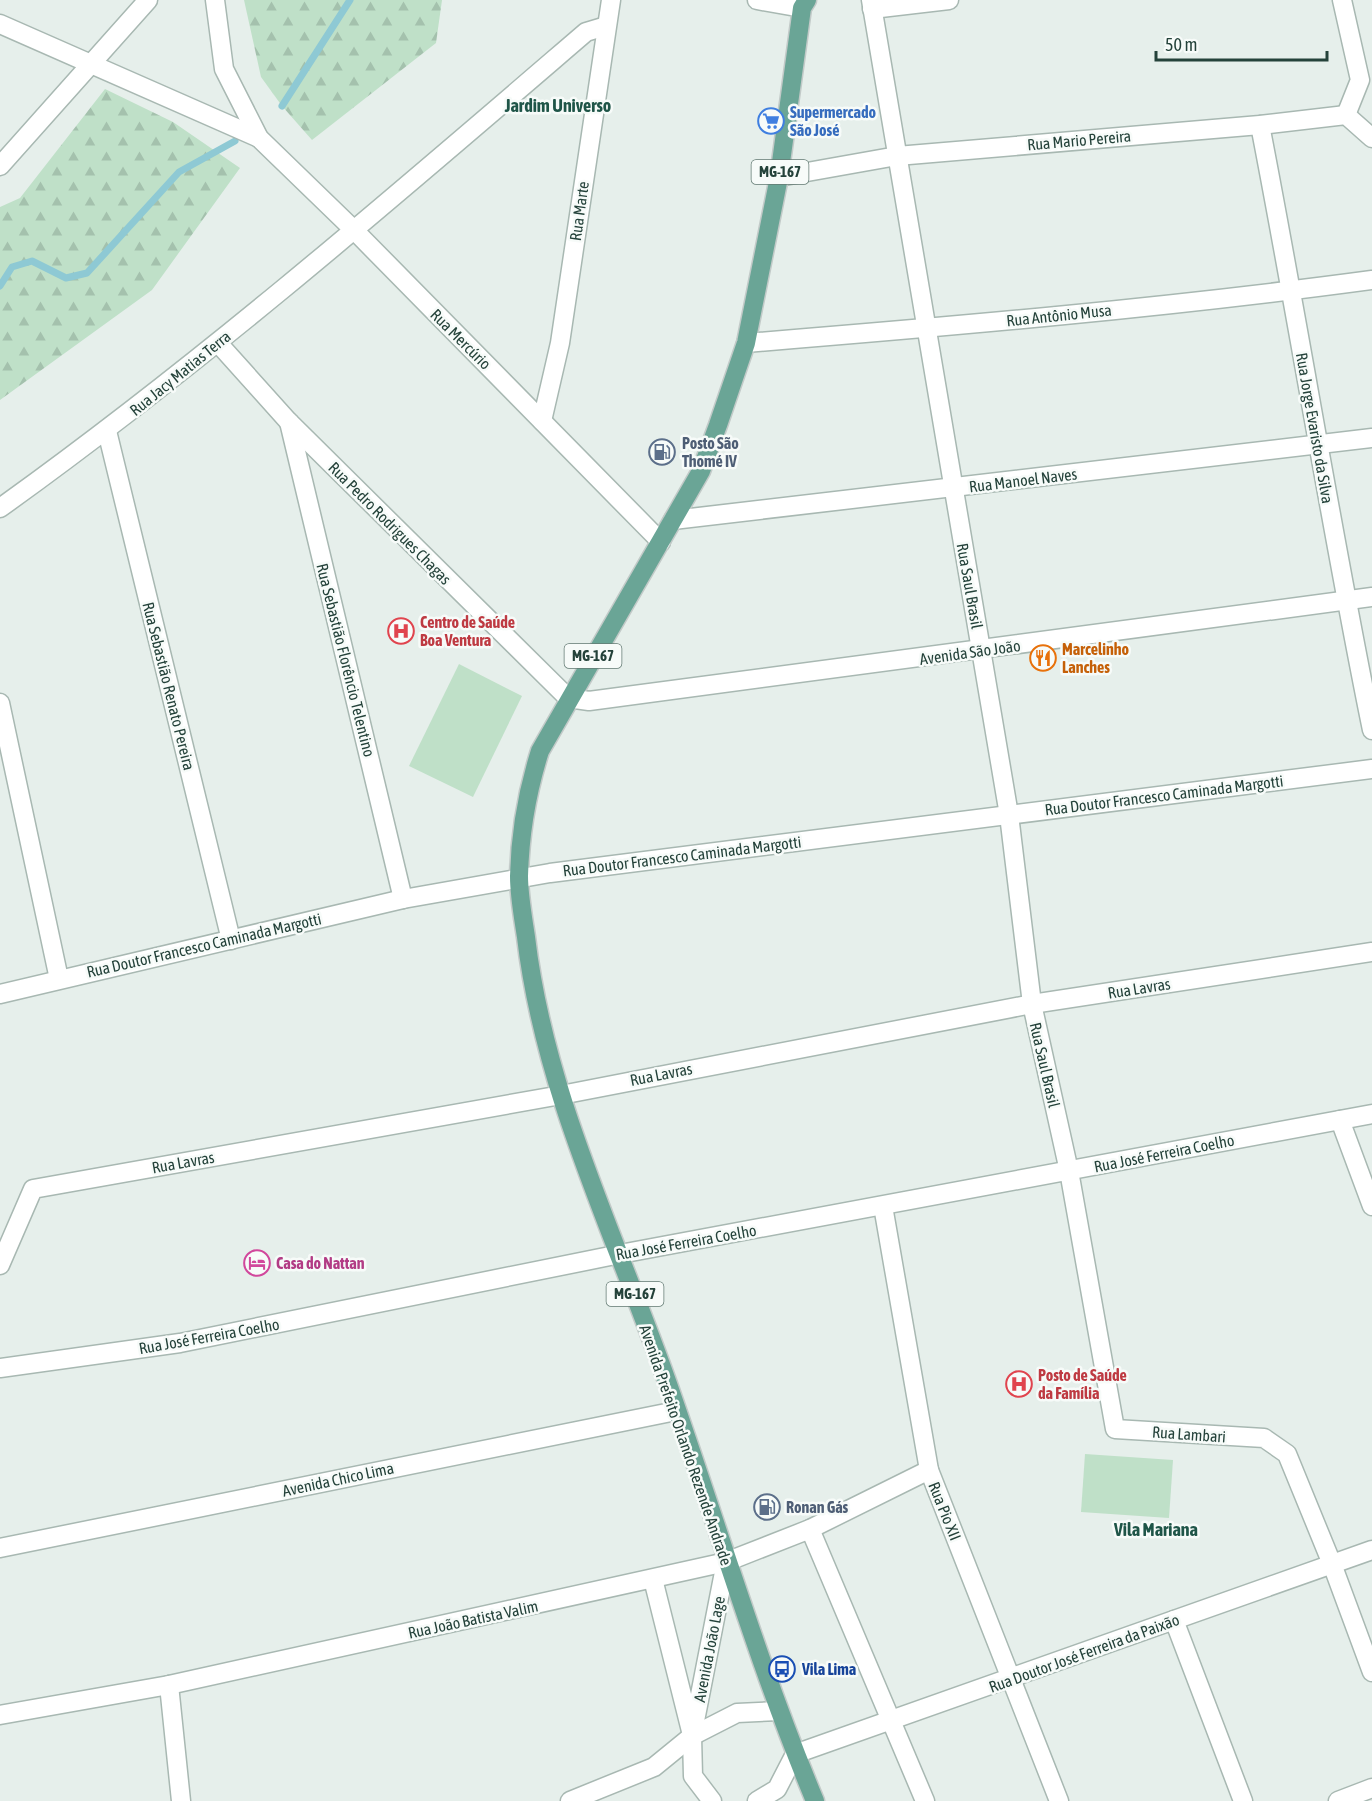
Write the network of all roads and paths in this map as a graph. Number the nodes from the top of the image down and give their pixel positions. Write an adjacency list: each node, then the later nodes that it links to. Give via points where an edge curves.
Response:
1 (148, 0): 11 (street)
2 (215, 0): 14 (street, via 224,69)
3 (611, 0): 10 (street, Rua Marte)
4 (757, 0): 7 (street)
5 (949, 0): 8 (street)
6 (1342, 0): 12 (street, via 1360,80)
7 (803, 3): 18 (main road, Avenida Prefeito Orlando Rezende Andrade / MG-167)
8 (871, 4): 16 (street, Rua Saul Brasil)
9 (0, 24): 11 (street)
10 (606, 26): 19 (street, Rua Jacy Matias Terra, via 586,32); 26 (street, Rua Marte, via 560,343)
11 (91, 62): 14 (street); 17 (street)
12 (1346, 115): 13 (street, Rua Mario Pereira); 15 (street)
13 (1260, 125): 16 (street, Rua Mario Pereira); 21 (street, Rua Jorge Evaristo da Silva)
14 (259, 138): 19 (street, Rua Mercúrio)
15 (1372, 138)
16 (897, 156): 18 (street, Rua Mario Pereira); 22 (street, Rua Saul Brasil)
17 (0, 166)
18 (779, 177): 24 (main road, Avenida Prefeito Orlando Rezende Andrade / MG-167)
19 (355, 231): 23 (street, Rua Jacy Matias Terra); 26 (street, Rua Mercúrio)
20 (1372, 280): 21 (street, Rua Antônio Musa)
21 (1292, 291): 22 (street, Rua Antônio Musa); 29 (street, Rua Jorge Evaristo da Silva)
22 (926, 329): 24 (street, Rua Antônio Musa); 30 (street, Rua Saul Brasil)
23 (218, 343): 25 (street, Rua Pedro Rodrigues Chagas); 27 (street, Rua Jacy Matias Terra)
24 (746, 343): 32 (main road, Avenida Prefeito Orlando Rezende Andrade / MG-167, via 701,471)
25 (288, 421): 37 (street, Rua Pedro Rodrigues Chagas); 43 (street, Rua Sebastião Florêncio Telentino)
26 (542, 421): 33 (street, Rua Mercúrio)
27 (107, 431): 31 (street, Rua Jacy Matias Terra); 44 (street, Rua Sebastião Renato Pereira)
28 (1372, 438): 29 (street, Rua Manoel Naves)
29 (1317, 444): 30 (street, Rua Manoel Naves); 35 (street, Rua Jorge Evaristo da Silva)
30 (953, 488): 32 (street, Rua Manoel Naves); 36 (street, Rua Saul Brasil)
31 (0, 508)
32 (673, 520): 33 (main road, Avenida Prefeito Orlando Rezende Andrade / MG-167)
33 (661, 542): 37 (main road, Avenida Prefeito Orlando Rezende Andrade / MG-167)
34 (1372, 597): 35 (street, Avenida São João)
35 (1346, 601): 36 (street, Avenida São João); 39 (street, Rua Jorge Evaristo da Silva)
36 (981, 651): 37 (street, Avenida São João, via 589,701); 41 (street, Rua Saul Brasil)
37 (568, 698): 42 (main road, Avenida Prefeito Orlando Rezende Andrade / MG-167, via 540,751 530,783)
38 (0, 703): 46 (street)
39 (1372, 730)
40 (1372, 769): 41 (street, Rua Doutor Francesco Caminada Margotti)
41 (1009, 815): 42 (street, Rua Doutor Francesco Caminada Margotti); 48 (street, Rua Saul Brasil)
42 (519, 879): 43 (street, Rua Doutor Francesco Caminada Margotti); 49 (main road, Avenida Prefeito Orlando Rezende Andrade / MG-167, via 532,990)
43 (403, 899): 44 (street, Rua Doutor Francesco Caminada Margotti)
44 (231, 940): 46 (street, Rua Doutor Francesco Caminada Margotti)
45 (1372, 952): 48 (street, Rua Lavras)
46 (59, 979): 47 (street, Rua Doutor Francesco Caminada Margotti)
47 (0, 994)
48 (1032, 1004): 49 (street, Rua Lavras); 52 (street, Rua Saul Brasil)
49 (561, 1095): 55 (main road, Avenida Prefeito Orlando Rezende Andrade / MG-167); 56 (street, Rua Lavras, via 33,1189)
50 (1372, 1114): 51 (street, Rua José Ferreira Coelho)
51 (1340, 1120): 52 (street, Rua José Ferreira Coelho); 54 (street)
52 (1069, 1171): 53 (street, Rua José Ferreira Coelho); 64 (street, Rua Lambari, via 1115,1429 1264,1438 1287,1454)
53 (883, 1206): 55 (street, Rua José Ferreira Coelho); 59 (street, Rua Pio XII)
54 (1372, 1206)
55 (620, 1254): 57 (street, Rua José Ferreira Coelho, via 180,1343); 58 (main road, Avenida Prefeito Orlando Rezende Andrade / MG-167)
56 (0, 1265)
57 (0, 1368)
58 (676, 1411): 61 (street, Avenida Chico Lima); 63 (main road, Avenida Prefeito Orlando Rezende Andrade / MG-167)
59 (929, 1470): 60 (street, Rua João Batista Valim); 68 (street, Rua Pio XII)
60 (810, 1528): 63 (street, Rua João Batista Valim); 72 (street)
61 (0, 1548)
62 (1372, 1550): 64 (street, Rua Doutor José Ferreira da Paixão)
63 (726, 1562): 65 (street, Rua João Batista Valim); 70 (main road, Avenida Prefeito Orlando Rezende Andrade / MG-167); 73 (street, Avenida João Lage)
64 (1332, 1564): 66 (street, Rua Doutor José Ferreira da Paixão); 67 (street, Rua Lambari)
65 (653, 1579): 69 (street, Rua João Batista Valim); 73 (street, Avenida João Lage)
66 (1174, 1620): 68 (street, Rua Doutor José Ferreira da Paixão); 83 (street)
67 (1372, 1672)
68 (1011, 1678): 72 (street, Rua Doutor José Ferreira da Paixão); 82 (street, Rua Pio XII)
69 (169, 1685): 71 (street, Rua João Batista Valim); 76 (street)
70 (779, 1712): 73 (street, Avenida João Lage, via 737,1713); 74 (main road, Avenida Prefeito Orlando Rezende Andrade / MG-167)
71 (0, 1715)
72 (892, 1721): 74 (street, Rua Doutor José Ferreira da Paixão); 81 (street)
73 (692, 1736): 77 (street, Avenida João Lage, via 654,1767); 78 (street, via 693,1776)
74 (795, 1754): 79 (street, via 777,1789); 80 (main road, Avenida Prefeito Orlando Rezende Andrade / MG-167)
75 (1372, 1788): 84 (street)
76 (181, 1801)
77 (570, 1801)
78 (712, 1801)
79 (757, 1801)
80 (815, 1801)
81 (925, 1801)
82 (1059, 1801)
83 (1243, 1801)
84 (1338, 1801)

